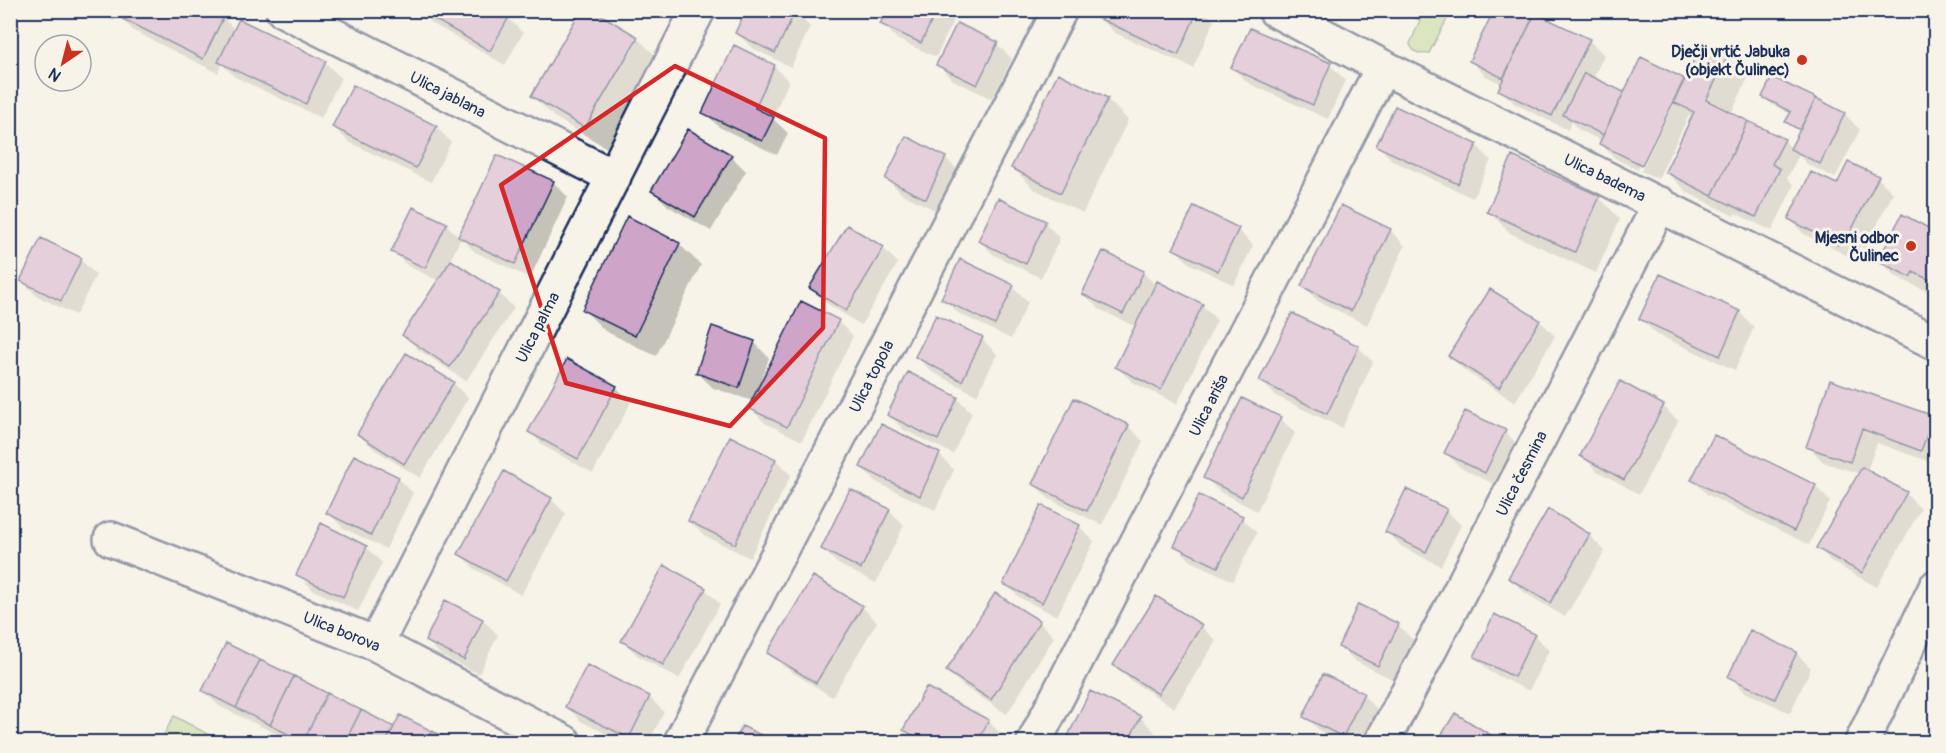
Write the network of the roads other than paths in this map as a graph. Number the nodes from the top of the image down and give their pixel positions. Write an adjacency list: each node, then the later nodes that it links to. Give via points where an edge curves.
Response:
1 (283, 10): 6 (street, Ulica jablana)
2 (698, 10): 6 (street, Ulica palma)
3 (1060, 10): 13 (street, Ulica topola)
4 (1275, 10): 5 (street, Ulica badema)
5 (1383, 67): 7 (street, Ulica badema); 14 (street, Ulica ariša)
6 (614, 177): 11 (street, Ulica palma)
7 (1660, 204): 8 (street, Ulica badema); 15 (street, Ulica česmina)
8 (1935, 343)
9 (111, 539): 11 (street, Ulica borova)
10 (1935, 586): 16 (street)
11 (376, 644): 12 (street, Ulica borova)
12 (564, 742)
13 (681, 742)
14 (1034, 742)
15 (1382, 742)
16 (1862, 742)

